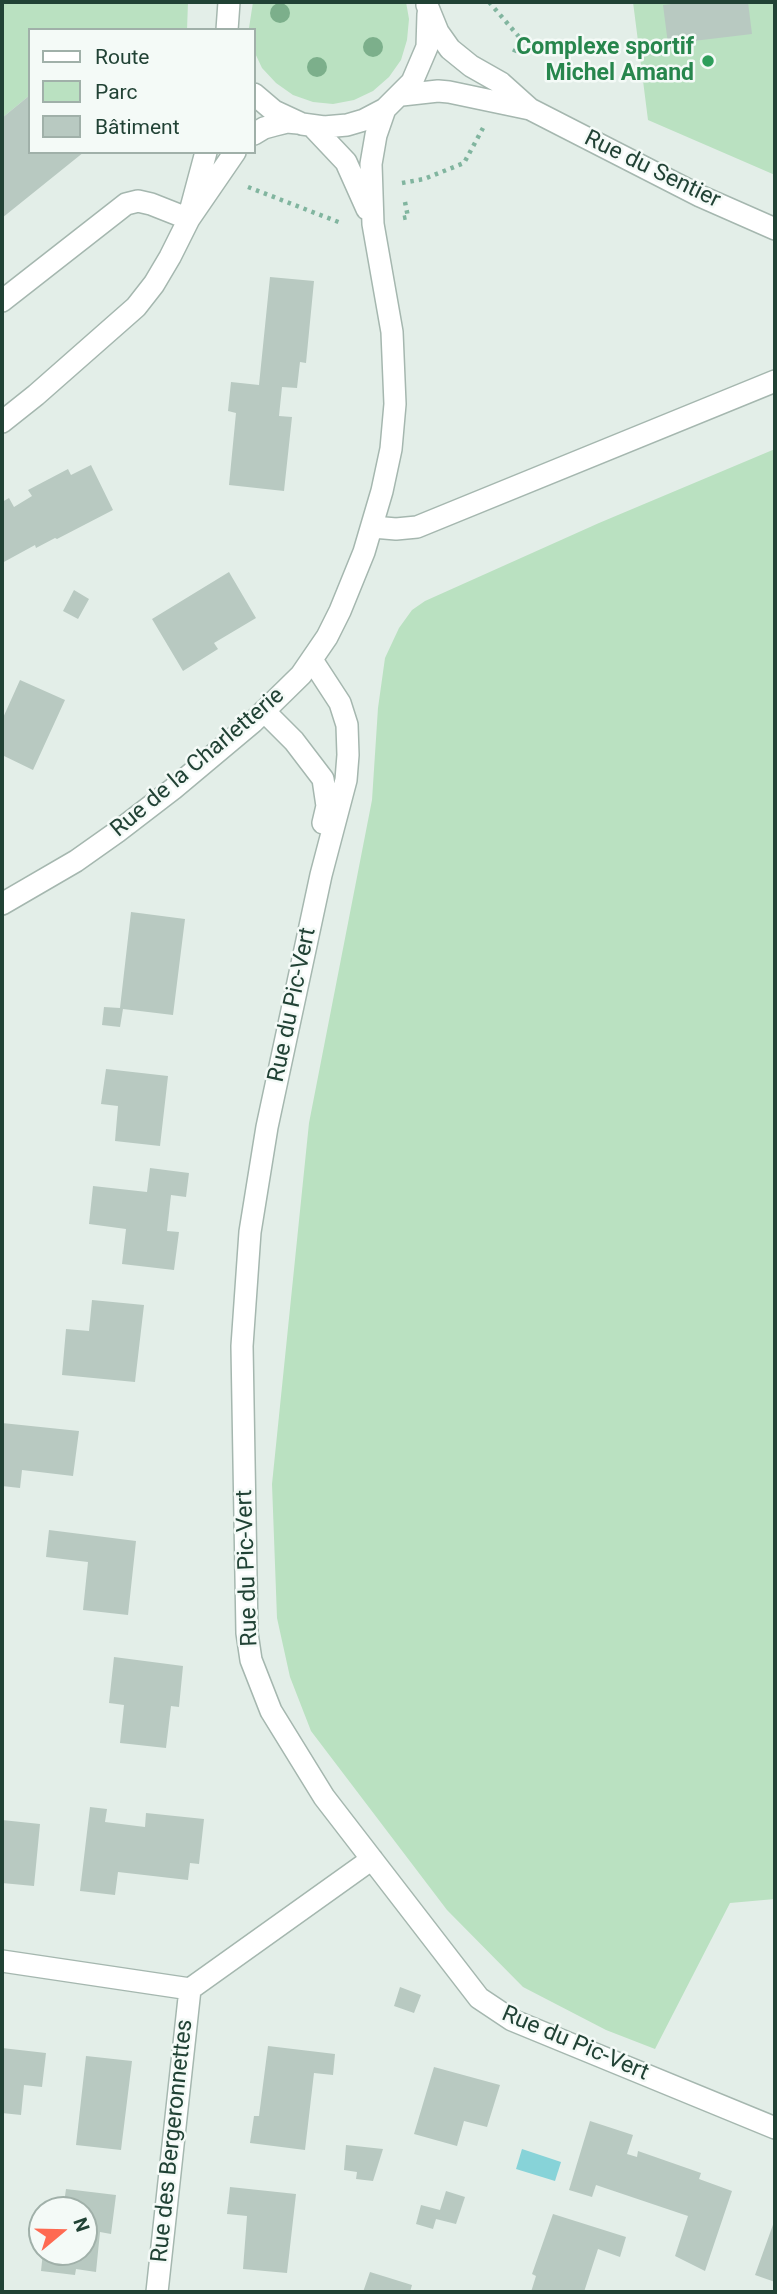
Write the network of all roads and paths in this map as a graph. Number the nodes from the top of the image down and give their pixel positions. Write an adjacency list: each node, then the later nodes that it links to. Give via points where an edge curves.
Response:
1 (229, 2): 4 (street)
2 (489, 2): 5 (path, via 520,38)
3 (427, 4): 5 (street, Rue du Sentier, via 450,49); 6 (street, via 427,47)
4 (227, 28)
5 (498, 93): 6 (street, Rue du Sentier); 15 (path, via 464,163 424,179 402,182 408,217); 16 (street, Rue du Sentier, via 699,196)
6 (402, 95): 8 (street)
7 (256, 96): 9 (street, via 274,111)
8 (385, 109): 9 (street, via 347,125); 15 (street, via 371,164)
9 (307, 125): 10 (street, via 287,122); 15 (street, via 346,162)
10 (256, 133)
11 (205, 154): 14 (street)
12 (234, 154): 14 (street)
13 (242, 185): 15 (path, via 352,228)
14 (189, 219): 17 (street, via 151,204 126,204); 19 (street, via 154,284 136,307)
15 (373, 224): 20 (street, Rue de la Charletterie, via 392,332 395,404 391,449)
16 (775, 229)
17 (2, 301)
18 (775, 382): 20 (street, via 417,527)
19 (2, 422)
20 (373, 527): 21 (street, Rue de la Charletterie, via 327,637)
21 (312, 660): 22 (street, Rue de la Charletterie); 23 (street, Rue du Pic-Vert, via 340,703 348,739 346,780)
22 (264, 711): 23 (street, Rue du Pic-Vert, via 323,779 327,806 320,834); 24 (street, Rue de la Charletterie, via 117,832)
23 (321, 874): 25 (street, Rue du Pic-Vert, via 267,1127 250,1232 242,1346 247,1633 251,1660 271,1711 324,1797)
24 (2, 904)
25 (372, 1859): 27 (street); 28 (street, Rue du Pic-Vert, via 462,1979 496,2011)
26 (2, 1961): 27 (street)
27 (190, 1989): 29 (street, Rue des Bergeronnettes)
28 (775, 2128)
29 (157, 2292)

